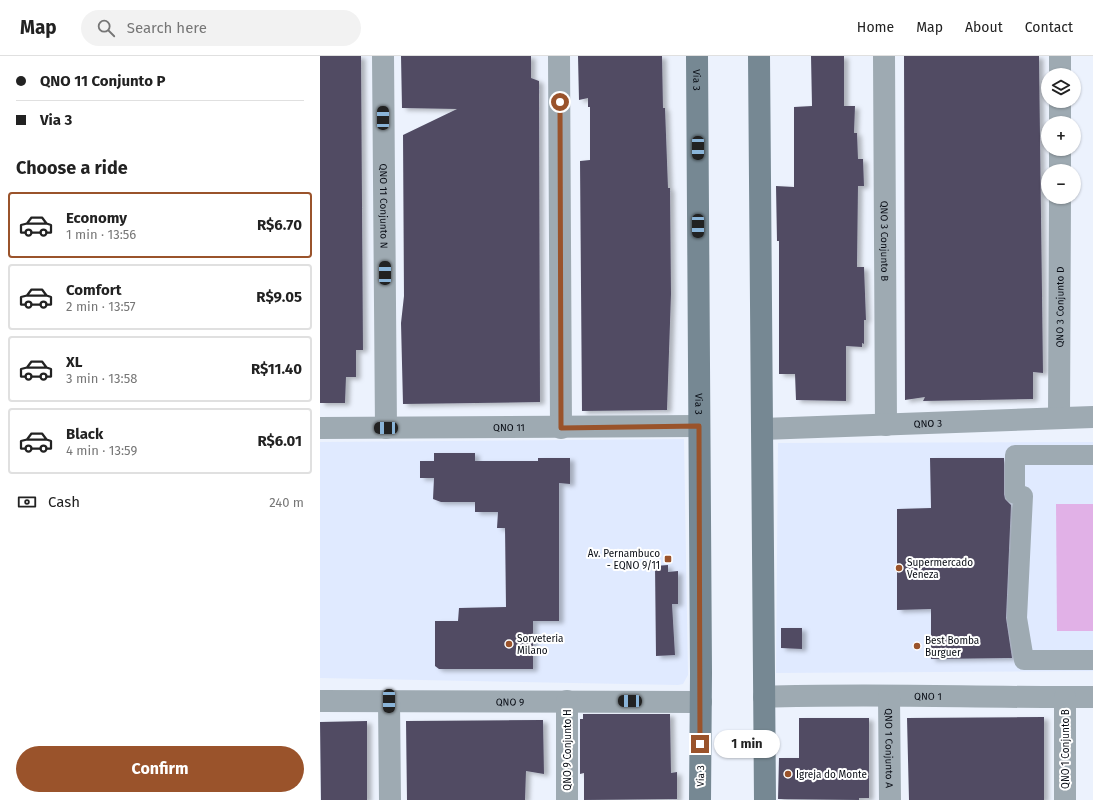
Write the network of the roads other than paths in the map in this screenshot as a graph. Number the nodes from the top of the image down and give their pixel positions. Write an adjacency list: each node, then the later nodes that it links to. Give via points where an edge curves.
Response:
1 (383, 56): 16 (street, QNO 11 Conjunto N)
2 (559, 56): 17 (street)
3 (697, 56): 14 (main road, Via 3)
4 (748, 56): 9 (main road)
5 (760, 56): 9 (main road)
6 (884, 56): 13 (street, QNO 3 Conjunto B)
7 (1060, 56): 8 (street)
8 (1060, 68)
9 (760, 118): 18 (main road)
10 (1060, 204): 12 (street, QNO 3 Conjunto D)
11 (1093, 417): 12 (street, QNO 3)
12 (1059, 418): 13 (street, QNO 3)
13 (886, 425): 18 (street, QNO 3)
14 (699, 426): 17 (street, QNO 11); 28 (main road, Via 3)
15 (320, 428): 16 (street, QNO 11)
16 (386, 428): 17 (street, QNO 11)
17 (561, 428)
18 (762, 429): 21 (main road)
19 (1093, 455): 20 (street, via 1015,455 1015,494 1023,496 1017,618 1024,660)
20 (1093, 660)
21 (764, 697): 22 (street, QNO 1, via 835,694); 32 (main road)
22 (889, 697): 23 (street, QNO 1); 33 (street, QNO 1 Conjunto A)
23 (1065, 697): 24 (street, QNO 1); 34 (street, QNO 1 Conjunto B)
24 (1093, 697)
25 (320, 701): 26 (street, QNO 9)
26 (389, 701): 27 (street, QNO 9); 29 (street)
27 (567, 701): 28 (street, QNO 9); 30 (street, QNO 9 Conjunto H)
28 (701, 702): 31 (main road, Via 3)
29 (390, 800)
30 (567, 800)
31 (700, 800)
32 (764, 800)
33 (890, 800)
34 (1065, 800)

